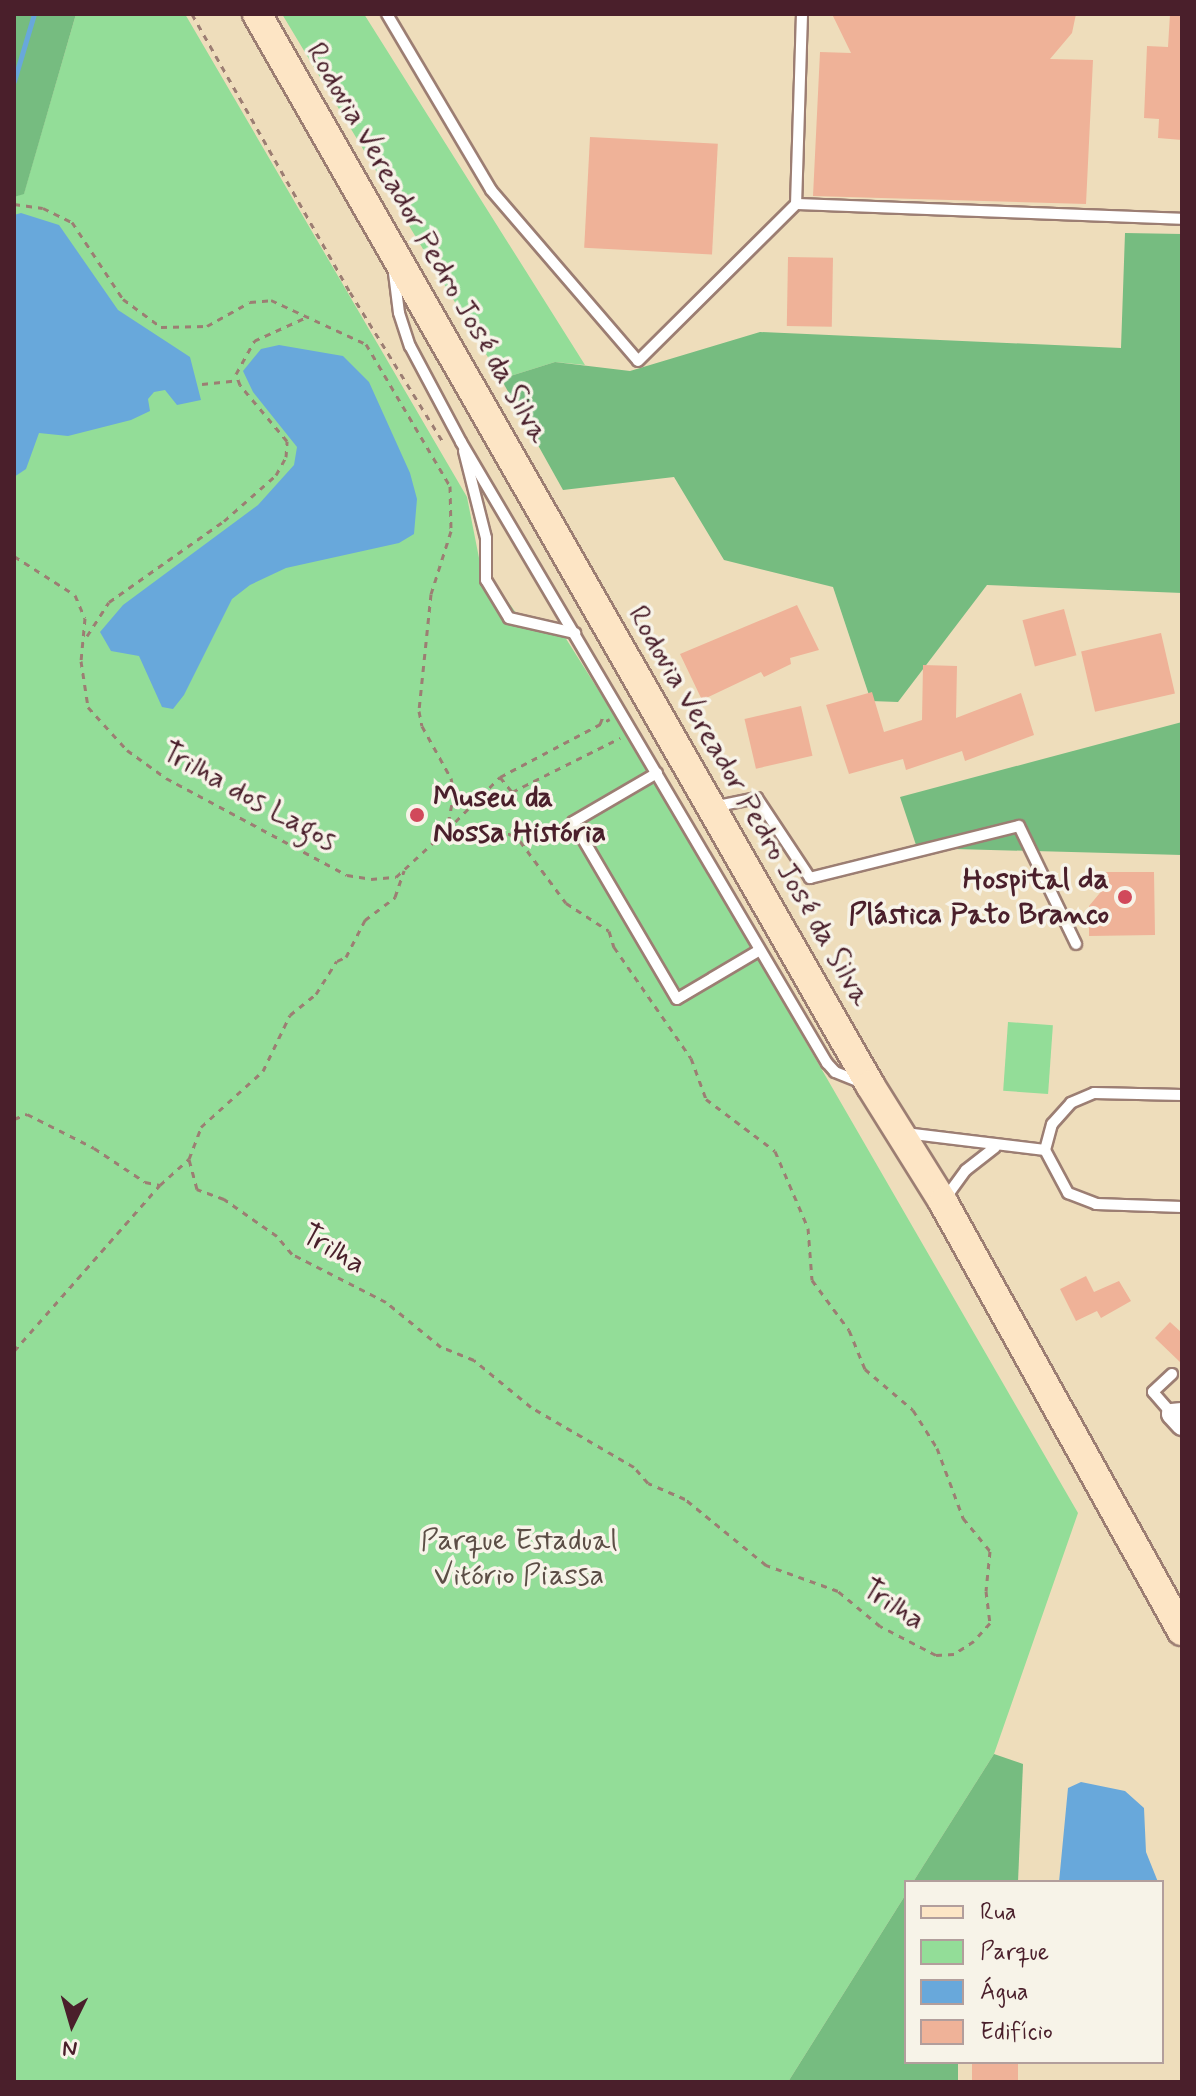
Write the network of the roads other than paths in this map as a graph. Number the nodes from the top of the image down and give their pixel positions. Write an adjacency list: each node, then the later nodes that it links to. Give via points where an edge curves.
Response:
1 (257, 14): 6 (main road, Rodovia Vereador Pedro José da Silva)
2 (387, 14): 4 (lane, via 491,190 638,361)
3 (802, 14): 4 (lane)
4 (796, 204): 5 (lane)
5 (1182, 219)
6 (392, 251): 7 (lane, via 399,313 410,346); 10 (main road, Rodovia Vereador Pedro José da Silva)
7 (461, 442): 8 (lane); 8 (lane, via 486,538 486,580 509,618)
8 (575, 633): 9 (lane)
9 (657, 773): 12 (lane); 12 (lane, via 573,822 677,999)
10 (711, 807): 11 (lane, via 757,798 810,878 1019,826); 13 (main road, Rodovia Vereador Pedro José da Silva)
11 (1076, 944)
12 (760, 950): 13 (lane, via 827,1063 835,1072)
13 (870, 1085): 15 (main road, Rodovia Vereador Pedro José da Silva)
14 (1182, 1095): 17 (lane, via 1094,1093 1071,1103 1052,1124)
15 (899, 1132): 16 (lane); 18 (main road, Rodovia Vereador Pedro José da Silva)
16 (995, 1147): 17 (lane); 18 (lane, via 966,1170)
17 (1045, 1150): 19 (lane, via 1068,1193 1096,1204)
18 (943, 1202): 22 (main road, Rodovia Vereador Pedro José da Silva)
19 (1182, 1207)
20 (1172, 1374): 21 (lane, via 1153,1392)
21 (1179, 1417)
22 (1182, 1631)

